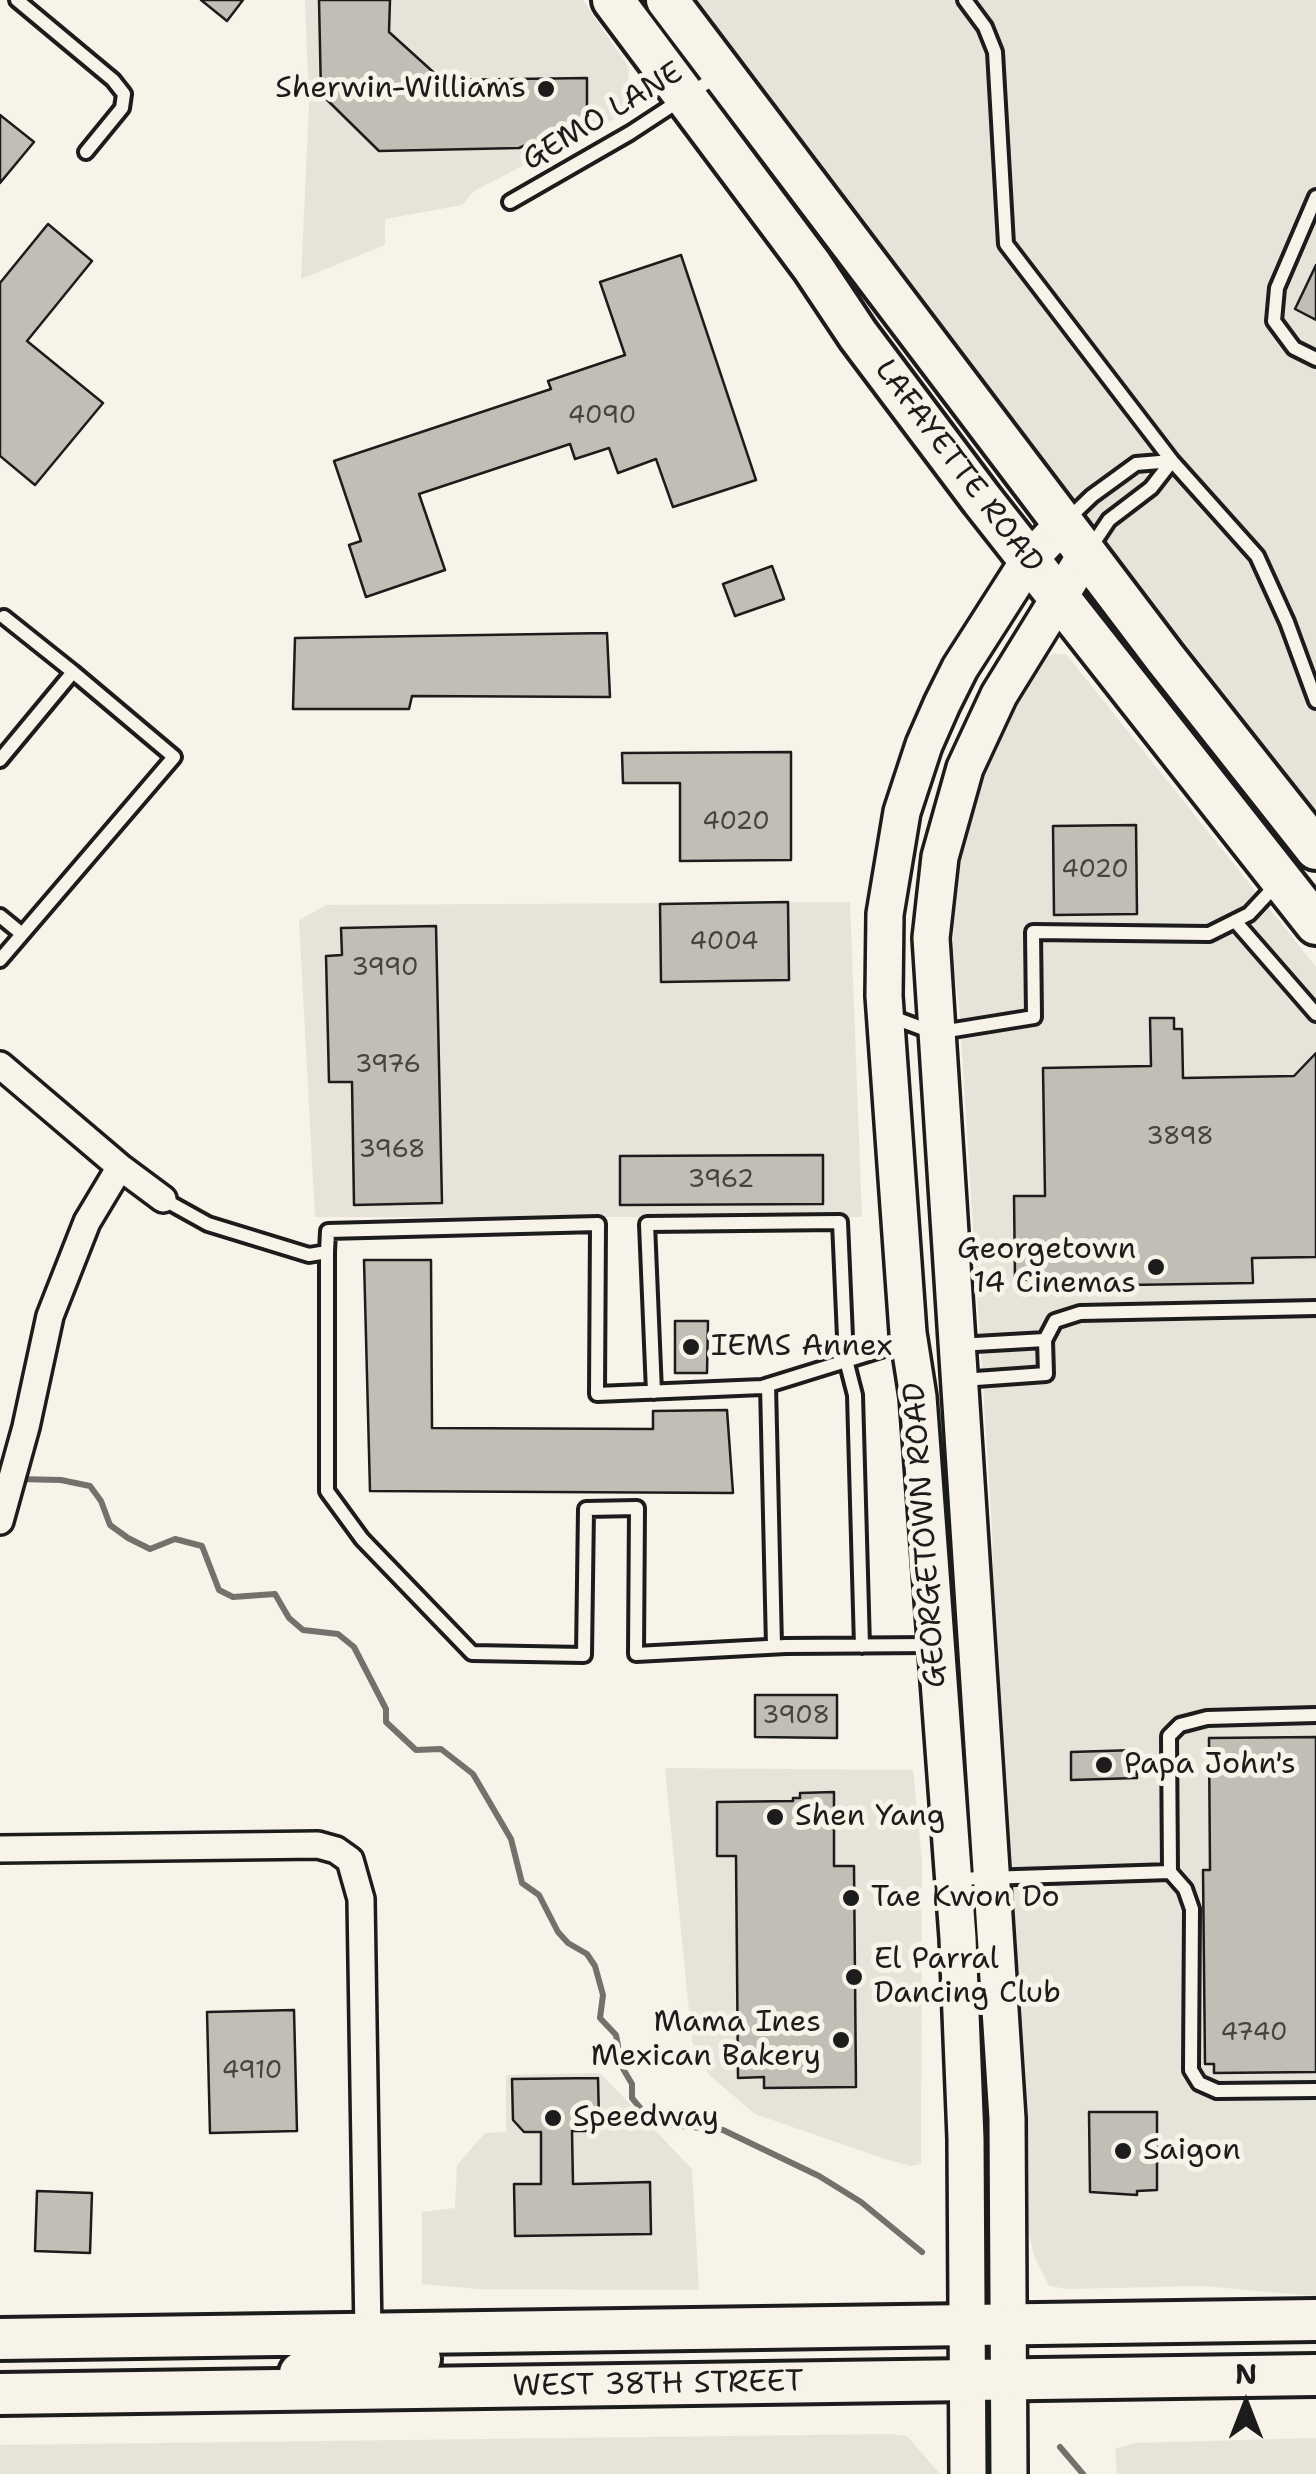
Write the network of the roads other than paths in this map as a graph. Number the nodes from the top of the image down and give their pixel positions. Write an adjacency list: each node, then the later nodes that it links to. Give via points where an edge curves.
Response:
1 (17, 0): 7 (lane, via 124,94 122,108)
2 (613, 0): 6 (main road, LAFAYETTE ROAD)
3 (667, 0): 5 (main road, LAFAYETTE ROAD)
4 (965, 0): 11 (lane, via 995,52 1006,244)
5 (722, 73): 6 (lane, GEMO LANE); 12 (main road, LAFAYETTE ROAD)
6 (686, 98): 9 (lane, GEMO LANE); 13 (main road, LAFAYETTE ROAD)
7 (86, 152)
8 (1316, 197): 10 (lane, via 1277,288 1274,320 1294,348)
9 (510, 202)
10 (1316, 358)
11 (1172, 461): 12 (lane, via 1151,488); 12 (lane, via 1136,464 1092,496); 17 (lane, via 1257,556)
12 (1075, 539): 13 (main road, GEORGETOWN ROAD); 14 (main road, GEORGETOWN ROAD); 19 (main road, LAFAYETTE ROAD)
13 (1030, 560): 14 (main road, LAFAYETTE ROAD); 27 (main road, GEORGETOWN ROAD, via 960,668 912,779 885,914)
14 (1060, 600): 20 (main road, LAFAYETTE ROAD); 28 (main road, GEORGETOWN ROAD, via 982,729 950,816 931,938)
15 (4, 617): 16 (lane)
16 (73, 672): 18 (lane); 24 (lane, via 174,756)
17 (1316, 701)
18 (0, 760)
19 (1316, 849)
20 (1281, 879): 22 (lane); 23 (main road, LAFAYETTE ROAD)
21 (0, 916): 24 (lane)
22 (1235, 921): 26 (lane); 28 (lane, via 1209,934 1034,932 1034,1017)
23 (1316, 924)
24 (22, 934): 25 (lane)
25 (0, 960)
26 (1316, 1014)
27 (881, 1015): 28 (lane); 35 (main road, GEORGETOWN ROAD)
28 (935, 1033): 36 (main road, GEORGETOWN ROAD)
29 (0, 1066): 30 (street)
30 (120, 1167): 31 (street); 41 (street, via 64,1278)
31 (163, 1198): 32 (lane, via 208,1224 309,1255)
32 (327, 1252): 40 (lane, via 328,1230 598,1224 597,1394); 43 (lane, via 327,1492 362,1539 472,1654 584,1655 586,1509 637,1508 636,1654)
33 (1316, 1308): 34 (lane, via 1080,1312 1055,1321)
34 (1045, 1340): 36 (lane); 38 (lane, via 1046,1374)
35 (910, 1341): 37 (lane); 42 (main road, GEORGETOWN ROAD)
36 (956, 1345): 38 (main road, GEORGETOWN ROAD)
37 (846, 1360): 39 (lane); 40 (lane, via 840,1222 647,1224); 44 (lane, via 855,1395)
38 (958, 1381): 49 (main road, GEORGETOWN ROAD)
39 (768, 1385): 40 (lane); 43 (lane)
40 (654, 1392)
41 (2, 1512)
42 (935, 1645): 44 (lane); 48 (main road, GEORGETOWN ROAD)
43 (774, 1646): 44 (lane)
44 (862, 1646)
45 (1316, 1714): 47 (lane, via 1207,1718 1180,1725 1169,1736)
46 (0, 1849): 55 (street, via 318,1845 350,1860 361,1899)
47 (1170, 1872): 49 (lane); 50 (lane, via 1192,1909 1192,2070 1199,2083 1217,2091)
48 (954, 1878): 49 (lane); 53 (main road, GEORGETOWN ROAD)
49 (994, 1878): 52 (main road, GEORGETOWN ROAD, via 1007,2118)
50 (1316, 2090)
51 (1316, 2320): 52 (main road, WEST 38TH STREET)
52 (1008, 2324): 53 (main road, WEST 38TH STREET); 59 (main road, GEORGETOWN ROAD)
53 (967, 2325): 54 (main road, WEST 38TH STREET); 58 (main road, GEORGETOWN ROAD)
54 (488, 2332): 55 (main road, WEST 38TH STREET); 60 (main road, via 431,2358 311,2366)
55 (368, 2334): 56 (main road, WEST 38TH STREET)
56 (0, 2339)
57 (1316, 2374): 59 (main road, WEST 38TH STREET)
58 (966, 2380): 59 (main road, WEST 38TH STREET); 60 (main road, WEST 38TH STREET); 62 (main road, GEORGETOWN ROAD)
59 (1008, 2380): 63 (main road, GEORGETOWN ROAD)
60 (290, 2392): 61 (main road, WEST 38TH STREET)
61 (0, 2394)
62 (968, 2474)
63 (1009, 2474)

